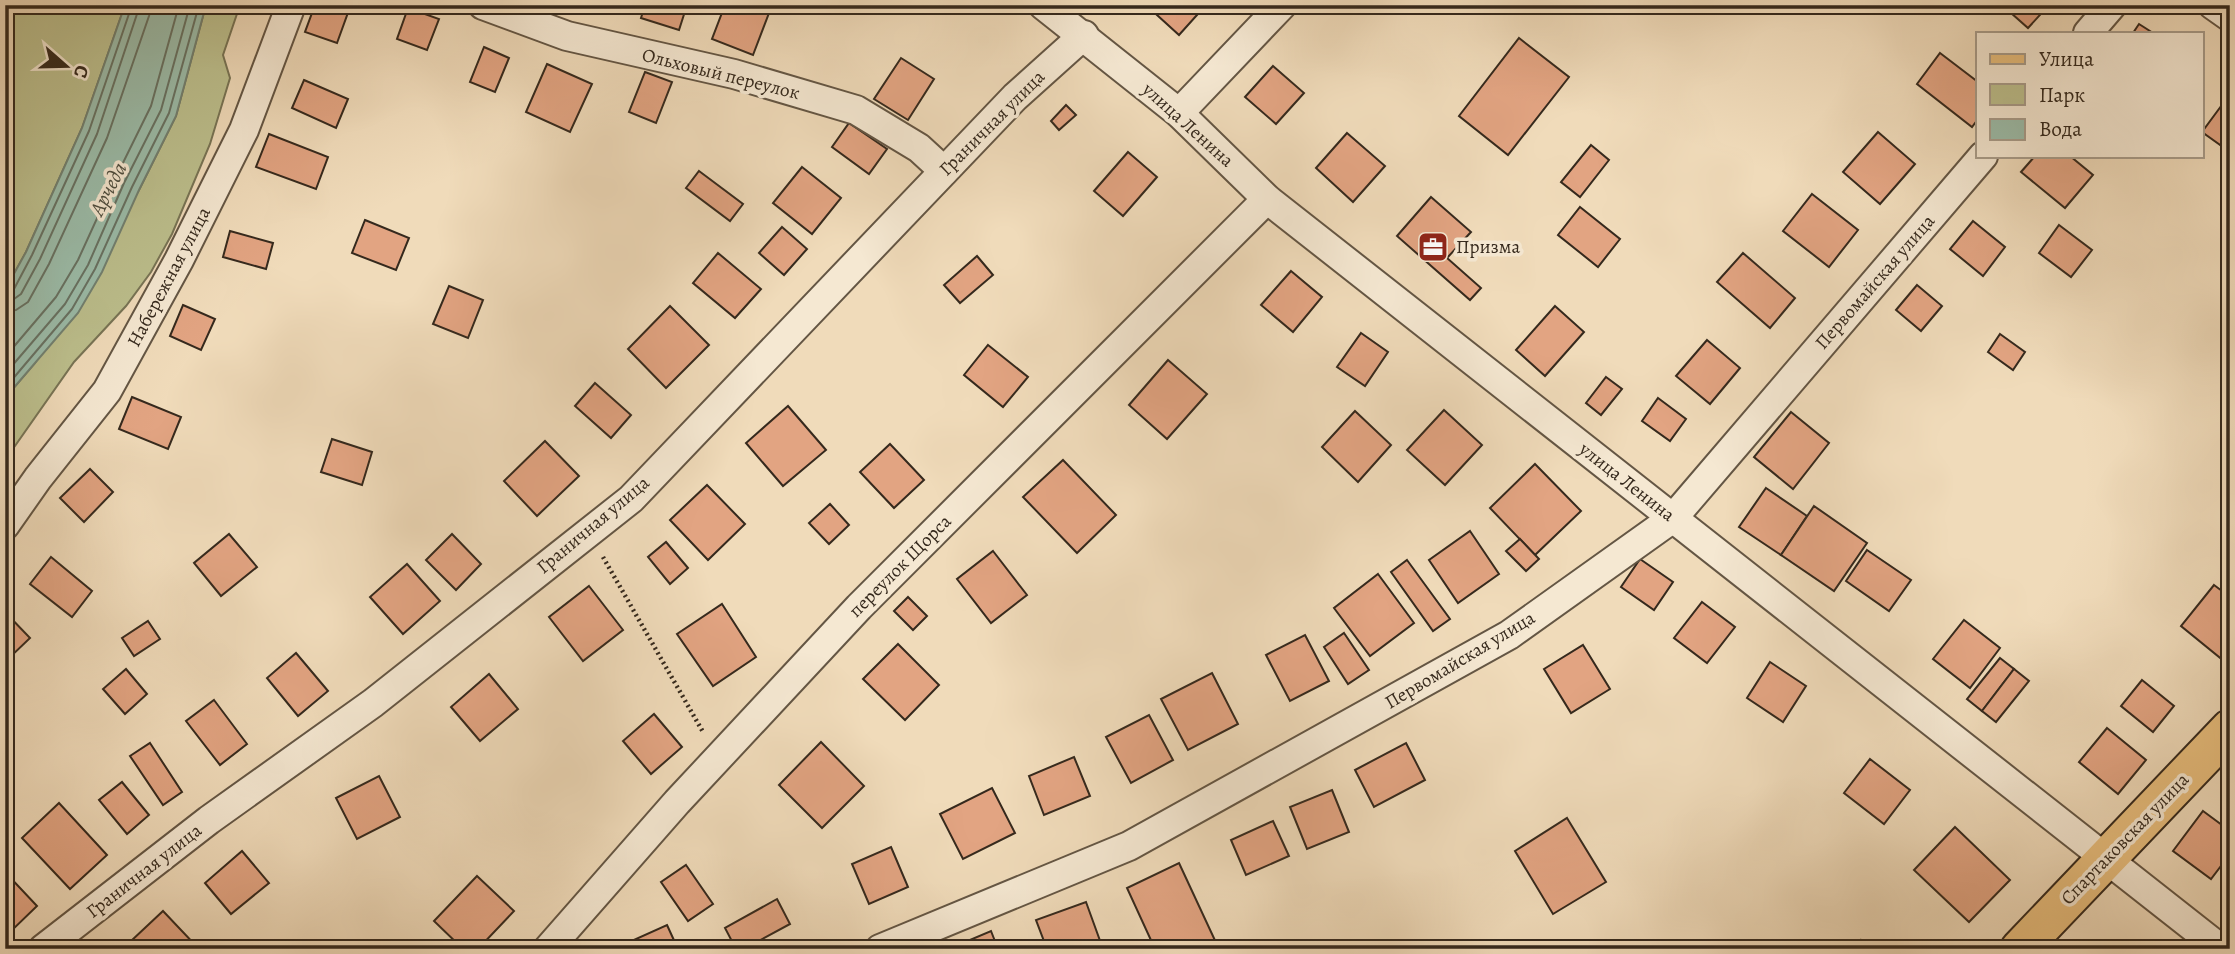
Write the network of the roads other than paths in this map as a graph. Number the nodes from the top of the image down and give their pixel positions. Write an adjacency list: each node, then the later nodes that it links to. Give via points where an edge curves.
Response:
1 (291, 5): 15 (street, Набережная улица, via 244,130 107,391)
2 (483, 5): 12 (street, Ольховый переулок, via 567,36 734,74 856,110 919,148)
3 (1043, 5): 9 (street, улица Ленина)
4 (1282, 5): 10 (street)
5 (2112, 5): 8 (street)
6 (2213, 5): 7 (street)
7 (2230, 17)
8 (2089, 32)
9 (1084, 36): 10 (street, улица Ленина); 12 (street, Граничная улица, via 1015,97)
10 (1179, 113): 13 (street, улица Ленина)
11 (1981, 158): 14 (street, Первомайская улица)
12 (944, 171): 18 (street, Граничная улица, via 631,499 373,703)
13 (1267, 199): 14 (street, улица Ленина); 19 (street, переулок Щорса, via 859,607)
14 (1673, 518): 17 (street, улица Ленина); 20 (street, Первомайская улица, via 1509,635 1129,846)
15 (5, 525)
16 (2230, 729): 17 (main road, Спартаковская улица)
17 (2106, 860): 21 (main road, Спартаковская улица); 22 (street, улица Ленина)
18 (43, 949)
19 (548, 949)
20 (880, 949)
21 (2020, 949)
22 (2221, 949)

